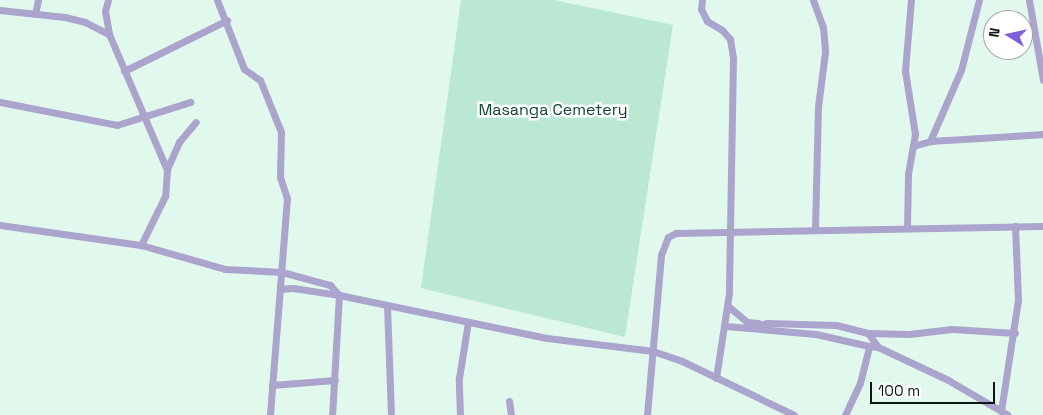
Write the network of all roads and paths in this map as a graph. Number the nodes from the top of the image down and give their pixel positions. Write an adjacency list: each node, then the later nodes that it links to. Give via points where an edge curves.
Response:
1 (38, 0): 10 (street)
2 (108, 0): 12 (street, via 105,11)
3 (217, 0): 11 (street)
4 (702, 0): 27 (street, via 702,15 726,33 732,46)
5 (813, 0): 28 (street, via 823,27 825,52 818,107)
6 (911, 0): 21 (street, via 906,71 914,120)
7 (979, 0): 20 (street, via 961,70)
8 (1029, 0): 14 (street)
9 (0, 10): 10 (street)
10 (35, 14): 12 (street, via 84,22)
11 (227, 20): 13 (street); 30 (street, via 244,69 260,80 281,132 280,177 287,198)
12 (109, 34): 13 (street)
13 (124, 71): 17 (street)
14 (1043, 80)
15 (0, 102): 17 (street, via 117,125)
16 (190, 102): 17 (street)
17 (145, 115): 22 (street)
18 (196, 122): 22 (street, via 179,142)
19 (1043, 134): 20 (street)
20 (930, 141): 21 (street)
21 (913, 146): 26 (street, via 908,174)
22 (167, 170): 29 (street, via 168,185)
23 (0, 225): 29 (street)
24 (1015, 226): 25 (street); 26 (street); 40 (street, via 1018,292)
25 (1043, 226)
26 (907, 228): 28 (street)
27 (732, 230): 28 (street); 34 (street); 43 (street, via 676,233 668,237 659,270)
28 (815, 230)
29 (141, 245): 30 (street, via 225,269)
30 (282, 272): 31 (street); 32 (street, via 330,284)
31 (280, 289): 32 (street); 46 (street)
32 (339, 295): 33 (street); 45 (street)
33 (387, 306): 35 (street); 51 (street)
34 (728, 306): 36 (street, via 747,322); 37 (street)
35 (468, 322): 43 (street, via 547,338); 52 (street, via 459,378)
36 (761, 324): 38 (street); 39 (street, via 836,325)
37 (726, 326): 38 (street); 44 (street)
38 (749, 328): 41 (street, via 816,334)
39 (868, 333): 40 (street, via 909,334 952,329); 42 (street)
40 (1015, 333): 48 (street)
41 (869, 346): 42 (street); 56 (street, via 860,383)
42 (878, 348): 48 (street, via 948,380)
43 (652, 351): 44 (street); 54 (street)
44 (716, 378): 55 (street)
45 (335, 380): 46 (street); 50 (street)
46 (272, 385): 49 (street)
47 (509, 401): 53 (street)
48 (1005, 413)
49 (270, 415)
50 (332, 415)
51 (391, 415)
52 (460, 415)
53 (511, 415)
54 (647, 415)
55 (794, 415)
56 (845, 415)

